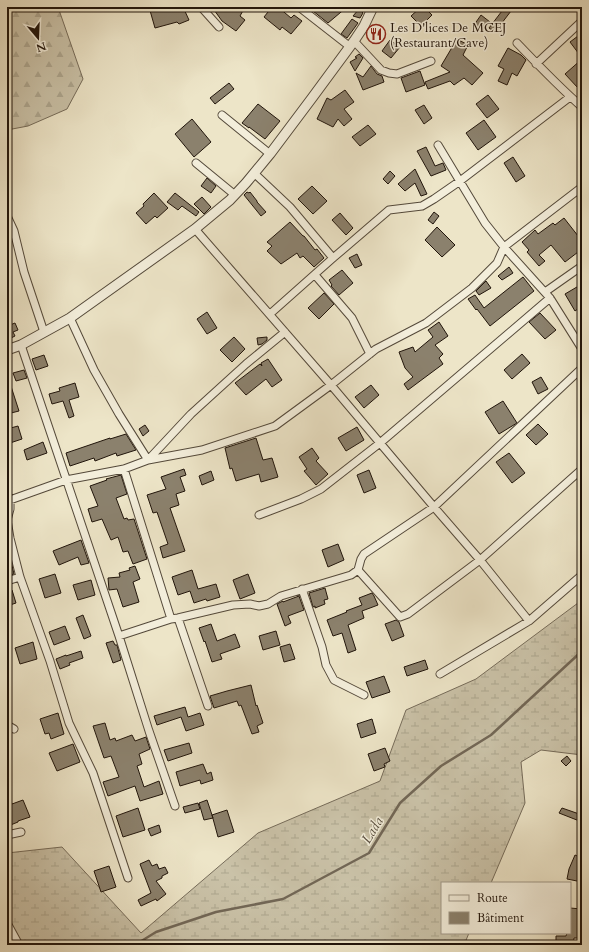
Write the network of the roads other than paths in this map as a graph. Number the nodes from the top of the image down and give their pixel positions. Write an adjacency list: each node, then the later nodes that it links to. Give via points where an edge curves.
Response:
1 (201, 7): 5 (street)
2 (299, 7): 6 (street)
3 (373, 7): 6 (street)
4 (582, 22): 9 (street)
5 (219, 27)
6 (352, 43): 8 (street, via 381,70 389,73 397,74); 13 (street)
7 (517, 43): 9 (street)
8 (431, 60)
9 (536, 64): 10 (street)
10 (578, 101): 16 (street)
11 (222, 115): 13 (street)
12 (438, 145): 16 (street)
13 (270, 154): 15 (street)
14 (196, 163): 18 (street)
15 (254, 173): 18 (street); 22 (street, via 290,207)
16 (460, 181): 21 (street, via 484,223); 22 (street, via 422,206 389,210)
17 (582, 187): 21 (street)
18 (235, 195): 20 (street)
19 (7, 216): 29 (street, via 14,230 24,272)
20 (195, 229): 27 (street); 28 (street)
21 (504, 247): 25 (street); 34 (street, via 497,263 472,288 426,323)
22 (333, 258): 24 (street)
23 (582, 266): 25 (street)
24 (314, 275): 27 (street); 34 (street, via 352,318)
25 (545, 292): 26 (street)
26 (550, 298): 32 (street); 37 (street)
27 (270, 314): 30 (street)
28 (70, 318): 29 (street); 38 (street, via 94,370)
29 (44, 332): 31 (street)
30 (285, 332): 36 (street); 38 (street, via 191,414)
31 (21, 345): 33 (street); 41 (street)
32 (582, 349)
33 (7, 350)
34 (370, 354): 36 (street)
35 (582, 368): 43 (street)
36 (332, 385): 37 (street); 38 (street, via 275,426 202,450)
37 (380, 443): 43 (street); 44 (street, via 321,489)
38 (148, 460): 39 (street)
39 (124, 469): 41 (street); 51 (street)
40 (582, 469): 45 (street)
41 (66, 480): 42 (street); 53 (street)
42 (9, 497): 48 (street, via 7,520)
43 (434, 508): 45 (street); 46 (street, via 364,554)
44 (259, 515)
45 (480, 560): 46 (street, via 408,614 400,617); 52 (street)
46 (358, 570): 50 (street, via 351,575)
47 (582, 575): 52 (street)
48 (20, 577): 49 (street); 60 (street, via 69,722 93,773)
49 (7, 581)
50 (302, 589): 51 (street, via 281,596 268,604 233,605); 55 (street, via 326,665 334,680)
51 (175, 618): 53 (street); 56 (street)
52 (529, 621): 54 (street)
53 (119, 636): 57 (street)
54 (440, 674)
55 (364, 695)
56 (208, 706)
57 (175, 806)
58 (21, 832): 59 (street)
59 (7, 836)
60 (128, 878)
61 (7, 924): 62 (street)
62 (19, 945)

